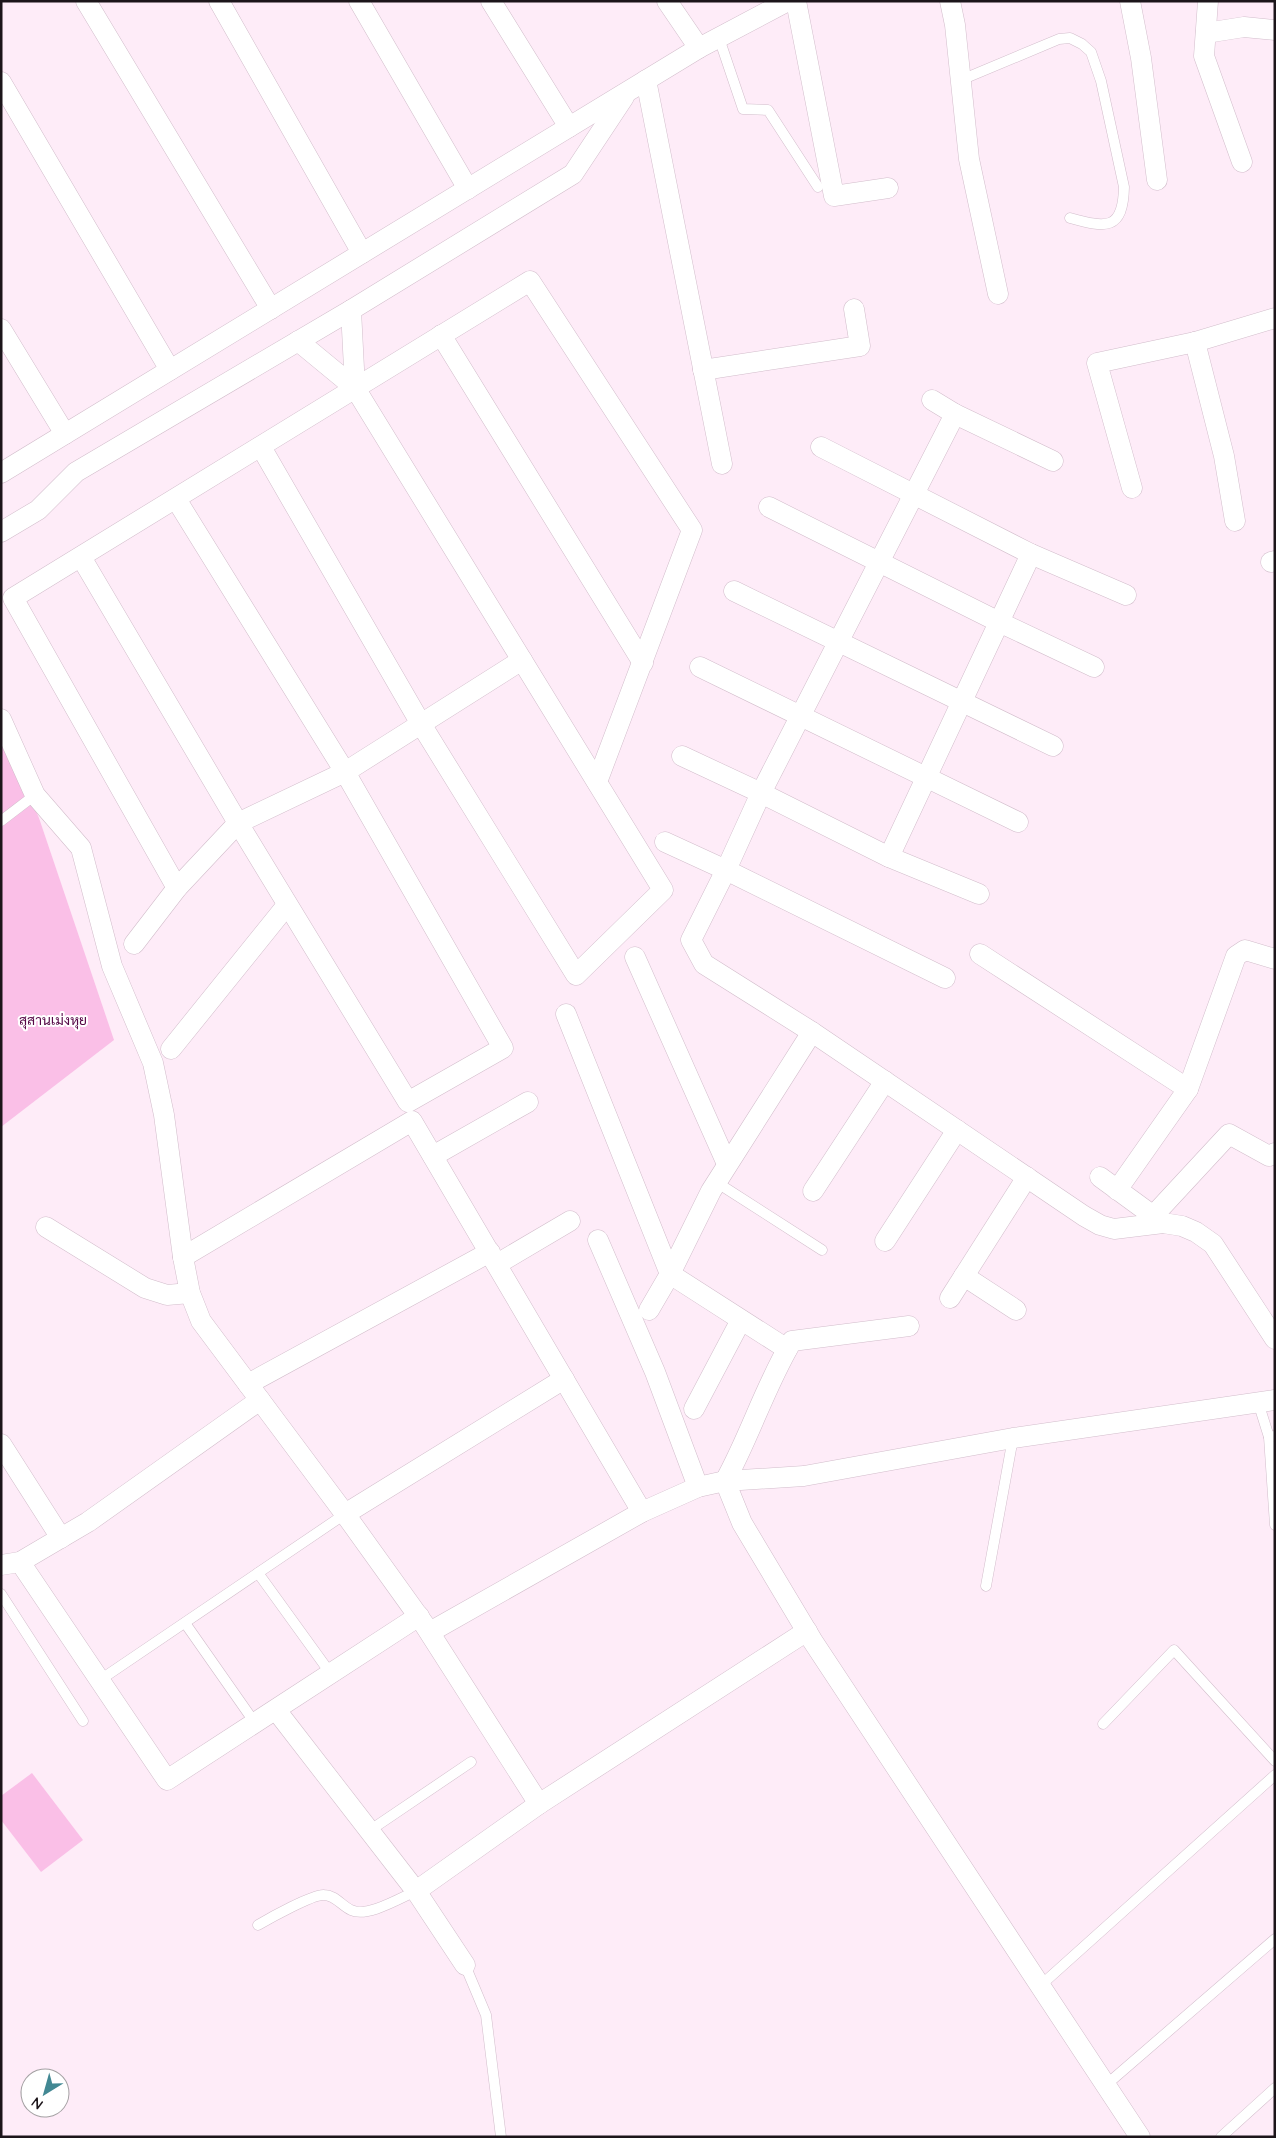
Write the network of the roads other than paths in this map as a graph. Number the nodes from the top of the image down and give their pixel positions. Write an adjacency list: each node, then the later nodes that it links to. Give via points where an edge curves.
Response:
1 (86, 1): 28 (street)
2 (219, 1): 26 (street)
3 (359, 1): 24 (street)
4 (490, 1): 19 (street)
5 (667, 1): 14 (street)
6 (788, 1): 13 (street)
7 (796, 1): 23 (street, via 834,196)
8 (950, 1): 16 (street)
9 (1130, 1): 21 (street)
10 (1208, 1): 12 (street)
11 (1275, 30): 12 (street, via 1244,27)
12 (1206, 33): 20 (street, via 1204,56)
13 (719, 38): 14 (street); 22 (lane, via 743,109 768,110)
14 (699, 48): 15 (street)
15 (646, 80): 18 (street); 37 (street)
16 (961, 80): 25 (lane, via 1059,39 1070,38 1091,52 1101,81 1124,187 1124,204 1114,221 1100,226); 27 (street, via 970,159)
17 (1, 82): 36 (street)
18 (628, 91): 19 (street); 30 (street, via 573,174)
19 (569, 127): 24 (street)
20 (1242, 162)
21 (1157, 180)
22 (818, 187)
23 (888, 188)
24 (468, 189): 26 (street)
25 (1070, 218)
26 (362, 253): 28 (street)
27 (998, 294)
28 (271, 309): 36 (street)
29 (854, 309): 37 (street, via 860,346)
30 (351, 310): 34 (street); 38 (street)
31 (1275, 318): 35 (street)
32 (2, 331): 41 (street)
33 (441, 335): 38 (street); 61 (street); 61 (street, via 530,281 692,530)
34 (298, 341): 38 (street); 52 (street, via 76,472 38,510)
35 (1194, 342): 47 (street, via 1098,363); 51 (street, via 1224,456)
36 (170, 370): 41 (street)
37 (704, 370): 45 (street)
38 (355, 388): 42 (street); 60 (street)
39 (932, 400): 40 (street)
40 (955, 414): 44 (street); 48 (street)
41 (65, 434): 46 (street)
42 (261, 447): 49 (street); 67 (street)
43 (821, 447): 48 (street)
44 (1053, 461)
45 (722, 464)
46 (1, 473)
47 (1132, 488)
48 (914, 494): 53 (street); 55 (street)
49 (176, 499): 54 (street); 70 (street)
50 (769, 507): 55 (street)
51 (1234, 521)
52 (1, 532)
53 (1031, 554): 57 (street); 58 (street)
54 (81, 557): 77 (street); 81 (street, via 13,598)
55 (880, 562): 58 (street); 59 (street)
56 (734, 591): 59 (street)
57 (1126, 595)
58 (999, 622): 62 (street); 64 (street)
59 (839, 640): 64 (street); 65 (street)
60 (522, 660): 67 (street); 72 (street)
61 (643, 663): 72 (street)
62 (1094, 666)
63 (700, 667): 65 (street)
64 (961, 701): 68 (street); 71 (street)
65 (800, 715): 71 (street); 73 (street)
66 (1, 719): 74 (street)
67 (421, 724): 70 (street); 72 (street, via 576,975 663,890)
68 (1053, 746)
69 (682, 756): 73 (street)
70 (345, 772): 77 (street); 83 (street, via 503,1048 408,1102)
71 (926, 776): 76 (street); 79 (street)
72 (597, 782)
73 (761, 793): 79 (street); 80 (street)
74 (35, 795): 75 (lane); 110 (street, via 81,848 112,966 153,1064 164,1115)
75 (1, 821)
76 (1018, 822)
77 (238, 824): 81 (street); 83 (street)
78 (665, 842): 80 (street)
79 (889, 857): 82 (street)
80 (726, 870): 88 (street); 90 (street, via 691,940 704,964)
81 (178, 888): 84 (street)
82 (979, 894)
83 (287, 905): 91 (street)
84 (134, 944)
85 (980, 954): 93 (street)
86 (634, 957): 98 (street)
87 (1275, 959): 93 (street, via 1246,950 1236,956)
88 (945, 978)
89 (566, 1014): 112 (street)
90 (812, 1032): 92 (street); 98 (street)
91 (171, 1049)
92 (885, 1081): 95 (street); 103 (street)
93 (1188, 1089): 102 (street)
94 (528, 1102): 97 (street)
95 (956, 1130): 99 (street); 108 (street)
96 (1275, 1153): 104 (street, via 1269,1156 1229,1134)
97 (433, 1156): 110 (street, via 412,1121); 111 (street)
98 (727, 1164): 101 (street)
99 (1027, 1177): 104 (street, via 1100,1224 1114,1229); 113 (street)
100 (1100, 1177): 102 (street)
101 (716, 1182): 109 (lane); 112 (street)
102 (1117, 1190): 104 (street)
103 (813, 1191)
104 (1158, 1220): 120 (street, via 1196,1232 1213,1244)
105 (570, 1221): 111 (street)
106 (46, 1227): 114 (street, via 152,1291 167,1295)
107 (598, 1240): 131 (street, via 656,1372)
108 (885, 1241)
109 (822, 1250)
110 (183, 1256): 114 (street)
111 (493, 1258): 122 (street); 123 (street)
112 (670, 1274): 116 (street); 118 (street)
113 (964, 1276): 115 (street); 117 (street)
114 (190, 1292): 123 (street, via 201,1321)
115 (950, 1298)
116 (649, 1310)
117 (1016, 1310)
118 (741, 1320): 121 (street); 126 (street)
119 (909, 1326): 121 (street, via 792,1341)
120 (1275, 1339)
121 (787, 1349): 130 (street)
122 (564, 1379): 132 (street); 133 (street)
123 (248, 1384): 124 (street)
124 (260, 1400): 133 (street); 135 (street, via 88,1522)
125 (1266, 1401): 127 (lane); 128 (street)
126 (694, 1409)
127 (1272, 1436): 134 (lane)
128 (1013, 1438): 130 (street, via 804,1476); 138 (lane)
129 (1, 1444): 135 (street)
130 (725, 1481): 131 (street); 142 (street, via 742,1523)
131 (698, 1487): 132 (street)
132 (642, 1512): 141 (street)
133 (346, 1514): 137 (lane); 141 (street)
134 (1275, 1525)
135 (60, 1538): 136 (street)
136 (11, 1563): 144 (street)
137 (258, 1573): 140 (lane); 143 (lane)
138 (986, 1586)
139 (1, 1594): 146 (lane)
140 (185, 1623): 144 (lane); 147 (lane)
141 (424, 1624): 143 (street); 152 (street)
142 (807, 1632): 152 (street); 158 (street)
143 (331, 1674): 145 (street)
144 (100, 1680): 147 (street, via 167,1780)
145 (276, 1710): 147 (street); 153 (street)
146 (83, 1721)
147 (255, 1723)
148 (1103, 1724): 149 (lane, via 1174,1650)
149 (1275, 1761)
150 (471, 1762): 153 (lane)
151 (1275, 1774): 158 (lane)
152 (539, 1804): 154 (street)
153 (369, 1831): 154 (street)
154 (416, 1891): 155 (lane, via 376,1909 361,1912 352,1911 324,1894); 157 (street)
155 (258, 1924)
156 (1275, 1939): 159 (lane)
157 (465, 1965): 161 (lane, via 486,2015)
158 (1040, 1986): 159 (street)
159 (1106, 2085): 162 (street)
160 (1275, 2088): 163 (lane)
161 (501, 2137)
162 (1140, 2137)
163 (1221, 2137)

